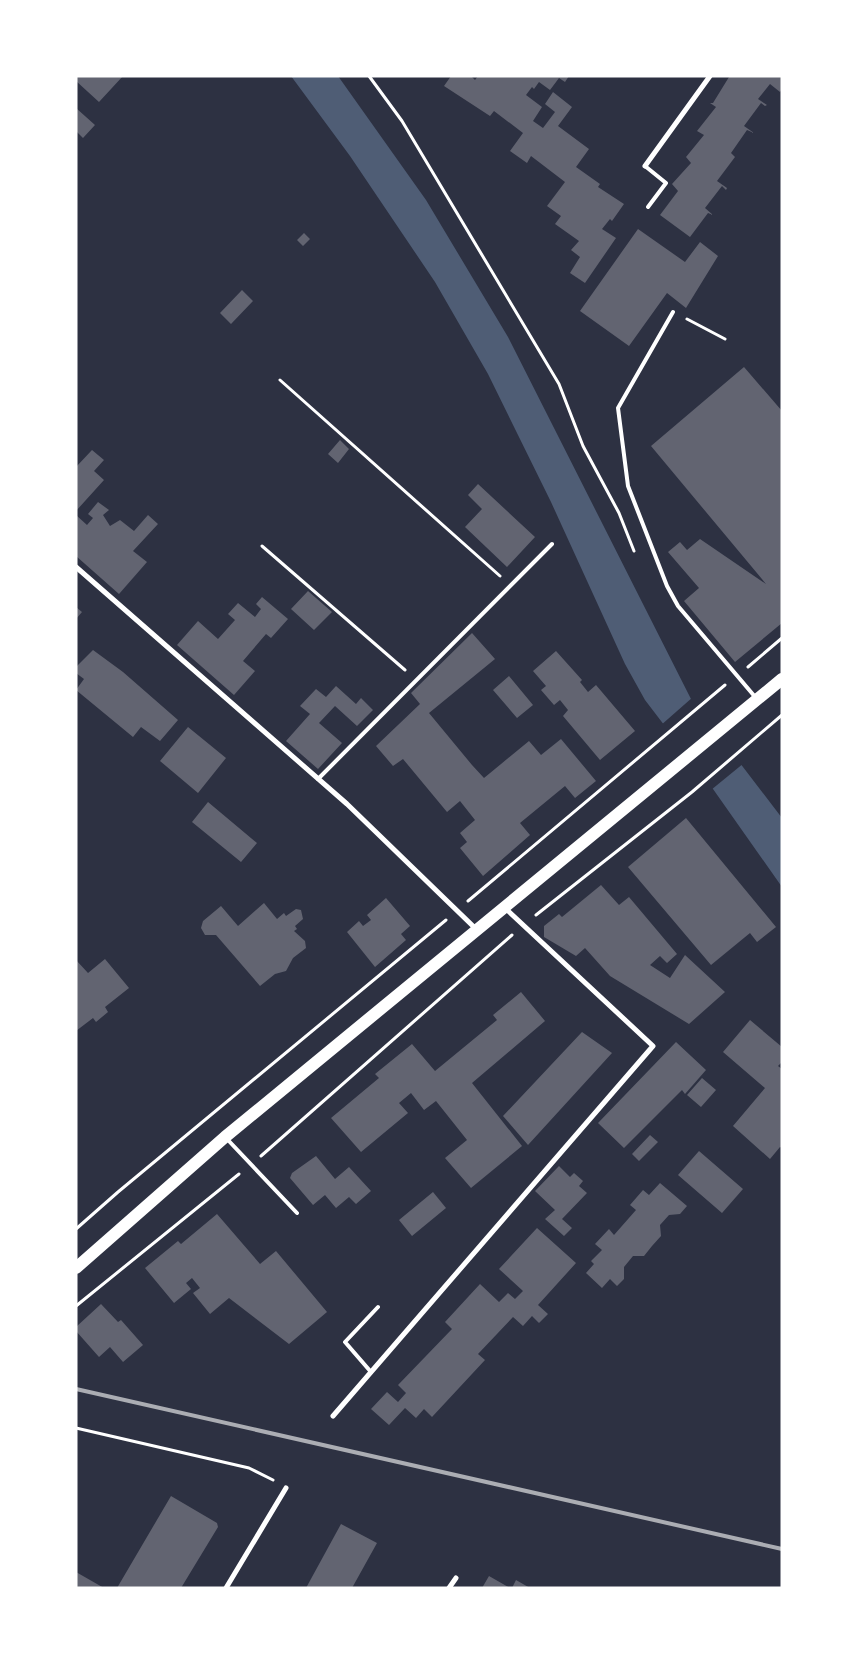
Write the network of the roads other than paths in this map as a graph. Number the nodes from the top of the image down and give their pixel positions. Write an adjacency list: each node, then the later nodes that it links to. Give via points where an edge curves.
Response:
1 (710, 76): 2 (street)
2 (645, 166): 3 (lane, via 666,183)
3 (648, 206)
4 (673, 312): 8 (lane, via 618,408 628,486 678,606)
5 (552, 544): 9 (lane)
6 (76, 567): 9 (street)
7 (782, 679): 8 (main road)
8 (757, 700): 10 (main road)
9 (318, 779): 11 (street)
10 (504, 907): 11 (main road); 16 (street, via 654,1046)
11 (476, 929): 12 (main road)
12 (225, 1137): 13 (lane); 14 (main road)
13 (297, 1213)
14 (76, 1268)
15 (378, 1307): 16 (lane, via 345,1342)
16 (371, 1372): 17 (street)
17 (333, 1416)
18 (286, 1488): 20 (street)
19 (456, 1578): 21 (street)
20 (226, 1588)
21 (450, 1588)

